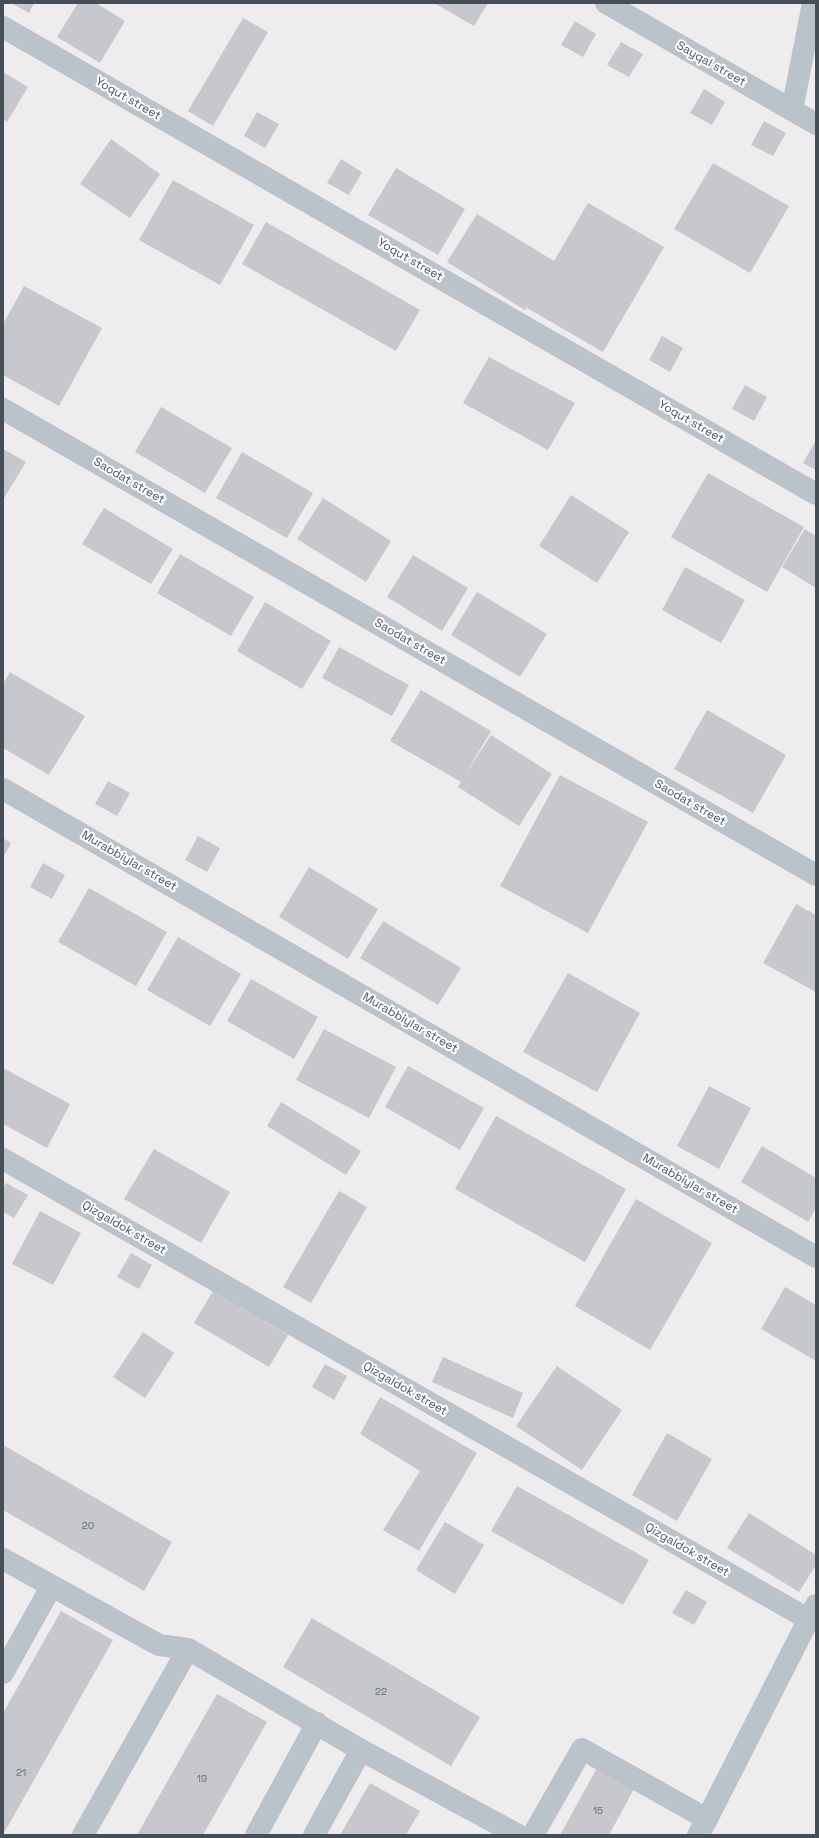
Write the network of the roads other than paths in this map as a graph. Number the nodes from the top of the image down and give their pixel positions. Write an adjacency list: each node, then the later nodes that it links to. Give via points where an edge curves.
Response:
1 (606, 3): 4 (street, Sayqal street)
2 (813, 3): 4 (street)
3 (3, 27): 7 (street, Yoqut street)
4 (792, 110): 5 (street, Sayqal street)
5 (816, 124)
6 (3, 409): 9 (street, Saodat street)
7 (816, 494)
8 (3, 789): 11 (street, Murabbiylar street)
9 (816, 875)
10 (3, 1159): 14 (street, Qizgaldok street)
11 (816, 1257)
12 (3, 1559): 13 (street)
13 (51, 1587): 15 (street, via 159,1645); 16 (street)
14 (812, 1612): 19 (street)
15 (188, 1649): 17 (street); 20 (street)
16 (3, 1673)
17 (317, 1723): 18 (street); 21 (street)
18 (362, 1750): 22 (street); 23 (street)
19 (703, 1827): 24 (street, via 582,1749)
20 (83, 1835)
21 (256, 1835)
22 (314, 1835)
23 (518, 1835)
24 (533, 1835)

